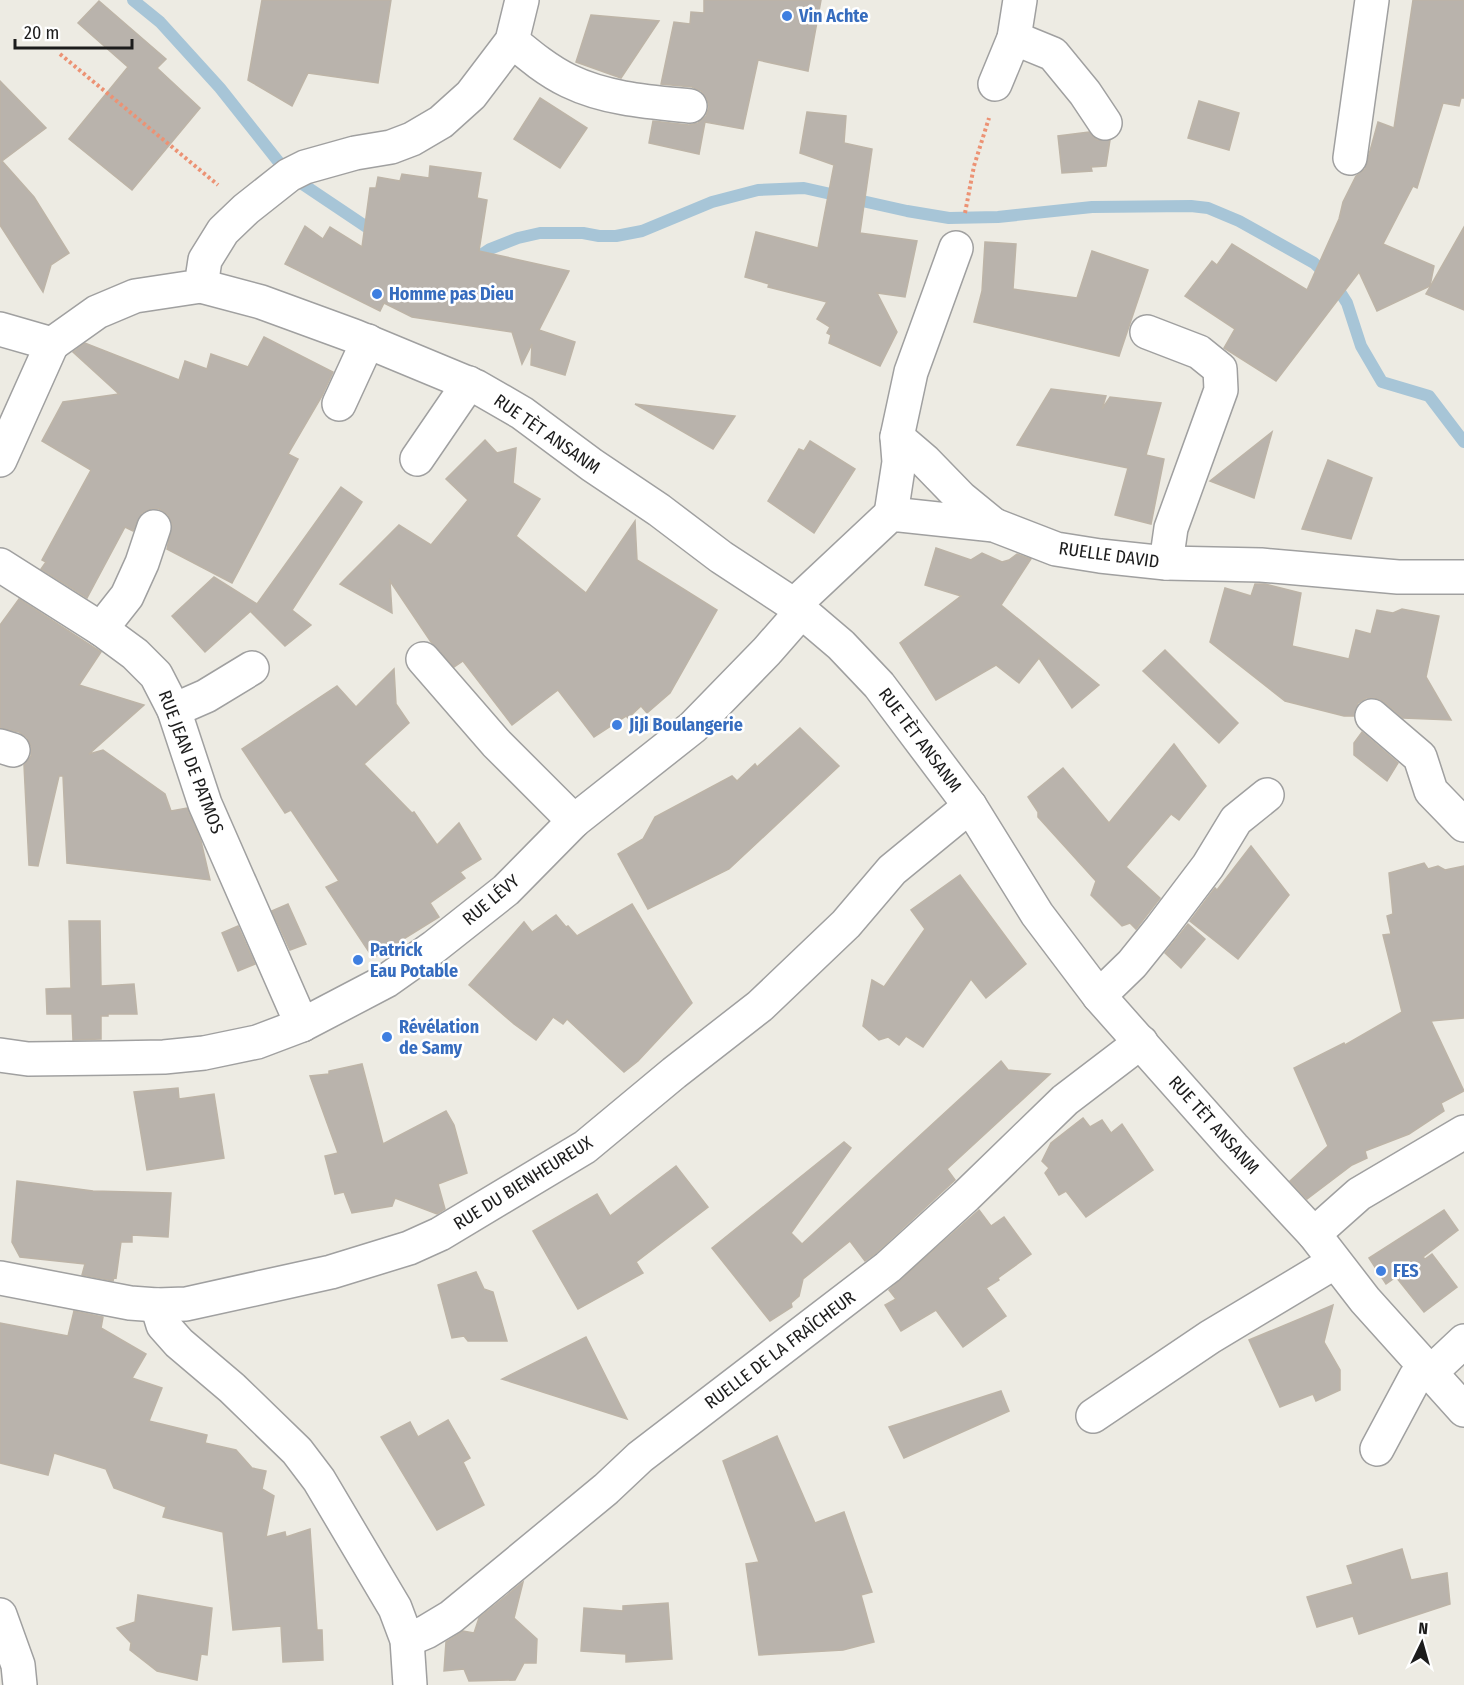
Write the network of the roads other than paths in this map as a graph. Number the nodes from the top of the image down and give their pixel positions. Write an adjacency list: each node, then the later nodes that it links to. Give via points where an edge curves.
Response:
1 (522, 0): 5 (street)
2 (1020, 0): 4 (street)
3 (1372, 0): 9 (street)
4 (1014, 38): 6 (street); 8 (street, via 1053,54)
5 (512, 41): 7 (street, via 569,81 602,93); 11 (street, via 471,95 441,122 391,147 305,167 246,209 223,231 205,260)
6 (995, 84)
7 (690, 106)
8 (1105, 123)
9 (1350, 158)
10 (956, 248): 18 (street, via 911,372)
11 (201, 286): 14 (street, RUE TÈT ANSANM); 15 (street, via 135,296 97,312)
12 (0, 329): 15 (street)
13 (1147, 332): 24 (street, via 1199,352 1220,369 1221,390 1171,528)
14 (368, 341): 16 (street, RUE TÈT ANSANM); 17 (street)
15 (52, 344): 20 (street)
16 (469, 384): 19 (street); 27 (street, RUE TÈT ANSANM, via 522,413)
17 (339, 404)
18 (897, 437): 21 (street); 22 (street)
19 (417, 459)
20 (0, 460)
21 (891, 514): 22 (street, RUELLE DAVID); 27 (street)
22 (994, 525): 24 (street, RUELLE DAVID, via 1056,549)
23 (154, 527): 28 (street, via 127,596)
24 (1166, 563): 26 (street, RUELLE DAVID, via 1261,565 1398,577)
25 (0, 565): 28 (street, RUE JEAN DE PATMOS)
26 (1464, 577)
27 (798, 608): 34 (street, RUE TÈT ANSANM, via 879,685); 35 (street, RUE LÉVY, via 767,651 693,727)
28 (101, 629): 31 (street, RUE JEAN DE PATMOS, via 156,675)
29 (423, 659): 35 (street, via 496,743)
30 (252, 668): 31 (street)
31 (174, 710): 38 (street, RUE JEAN DE PATMOS, via 205,804)
32 (1372, 716): 36 (street, via 1420,757 1431,790)
33 (1267, 795): 37 (street, via 1236,820 1208,866 1161,928)
34 (970, 807): 37 (street, RUE TÈT ANSANM, via 1037,914); 45 (street, RUE DU BIENHEUREUX, via 892,870 846,924 760,1006 585,1147 440,1234 409,1248 331,1272 186,1304)
35 (574, 821): 38 (street, RUE LÉVY, via 506,890 434,947 386,981)
36 (1464, 825)
37 (1099, 996): 39 (street, RUE TÈT ANSANM)
38 (302, 1025): 40 (street, RUE LÉVY, via 257,1042 164,1057 28,1059)
39 (1141, 1042): 42 (street, RUE TÈT ANSANM); 52 (street, RUELLE DE LA FRAÎCHEUR, via 1065,1101 888,1267 639,1457 451,1617)
40 (0, 1055)
41 (1464, 1132): 42 (street, via 1359,1194)
42 (1314, 1234): 43 (street, RUE TÈT ANSANM)
43 (1335, 1262): 47 (street, RUE TÈT ANSANM); 49 (street, via 1210,1337)
44 (0, 1278): 45 (street, RUE DU BIENHEUREUX, via 99,1298)
45 (158, 1305): 52 (street, via 163,1325 179,1343 297,1451 319,1480 394,1608)
46 (1464, 1341): 47 (street)
47 (1429, 1370): 48 (street, RUE TÈT ANSANM); 50 (street, via 1415,1378)
48 (1464, 1410)
49 (1093, 1416)
50 (1377, 1449)
51 (0, 1615): 53 (street, via 18,1665)
52 (407, 1640): 54 (street)
53 (20, 1685)
54 (410, 1685)

